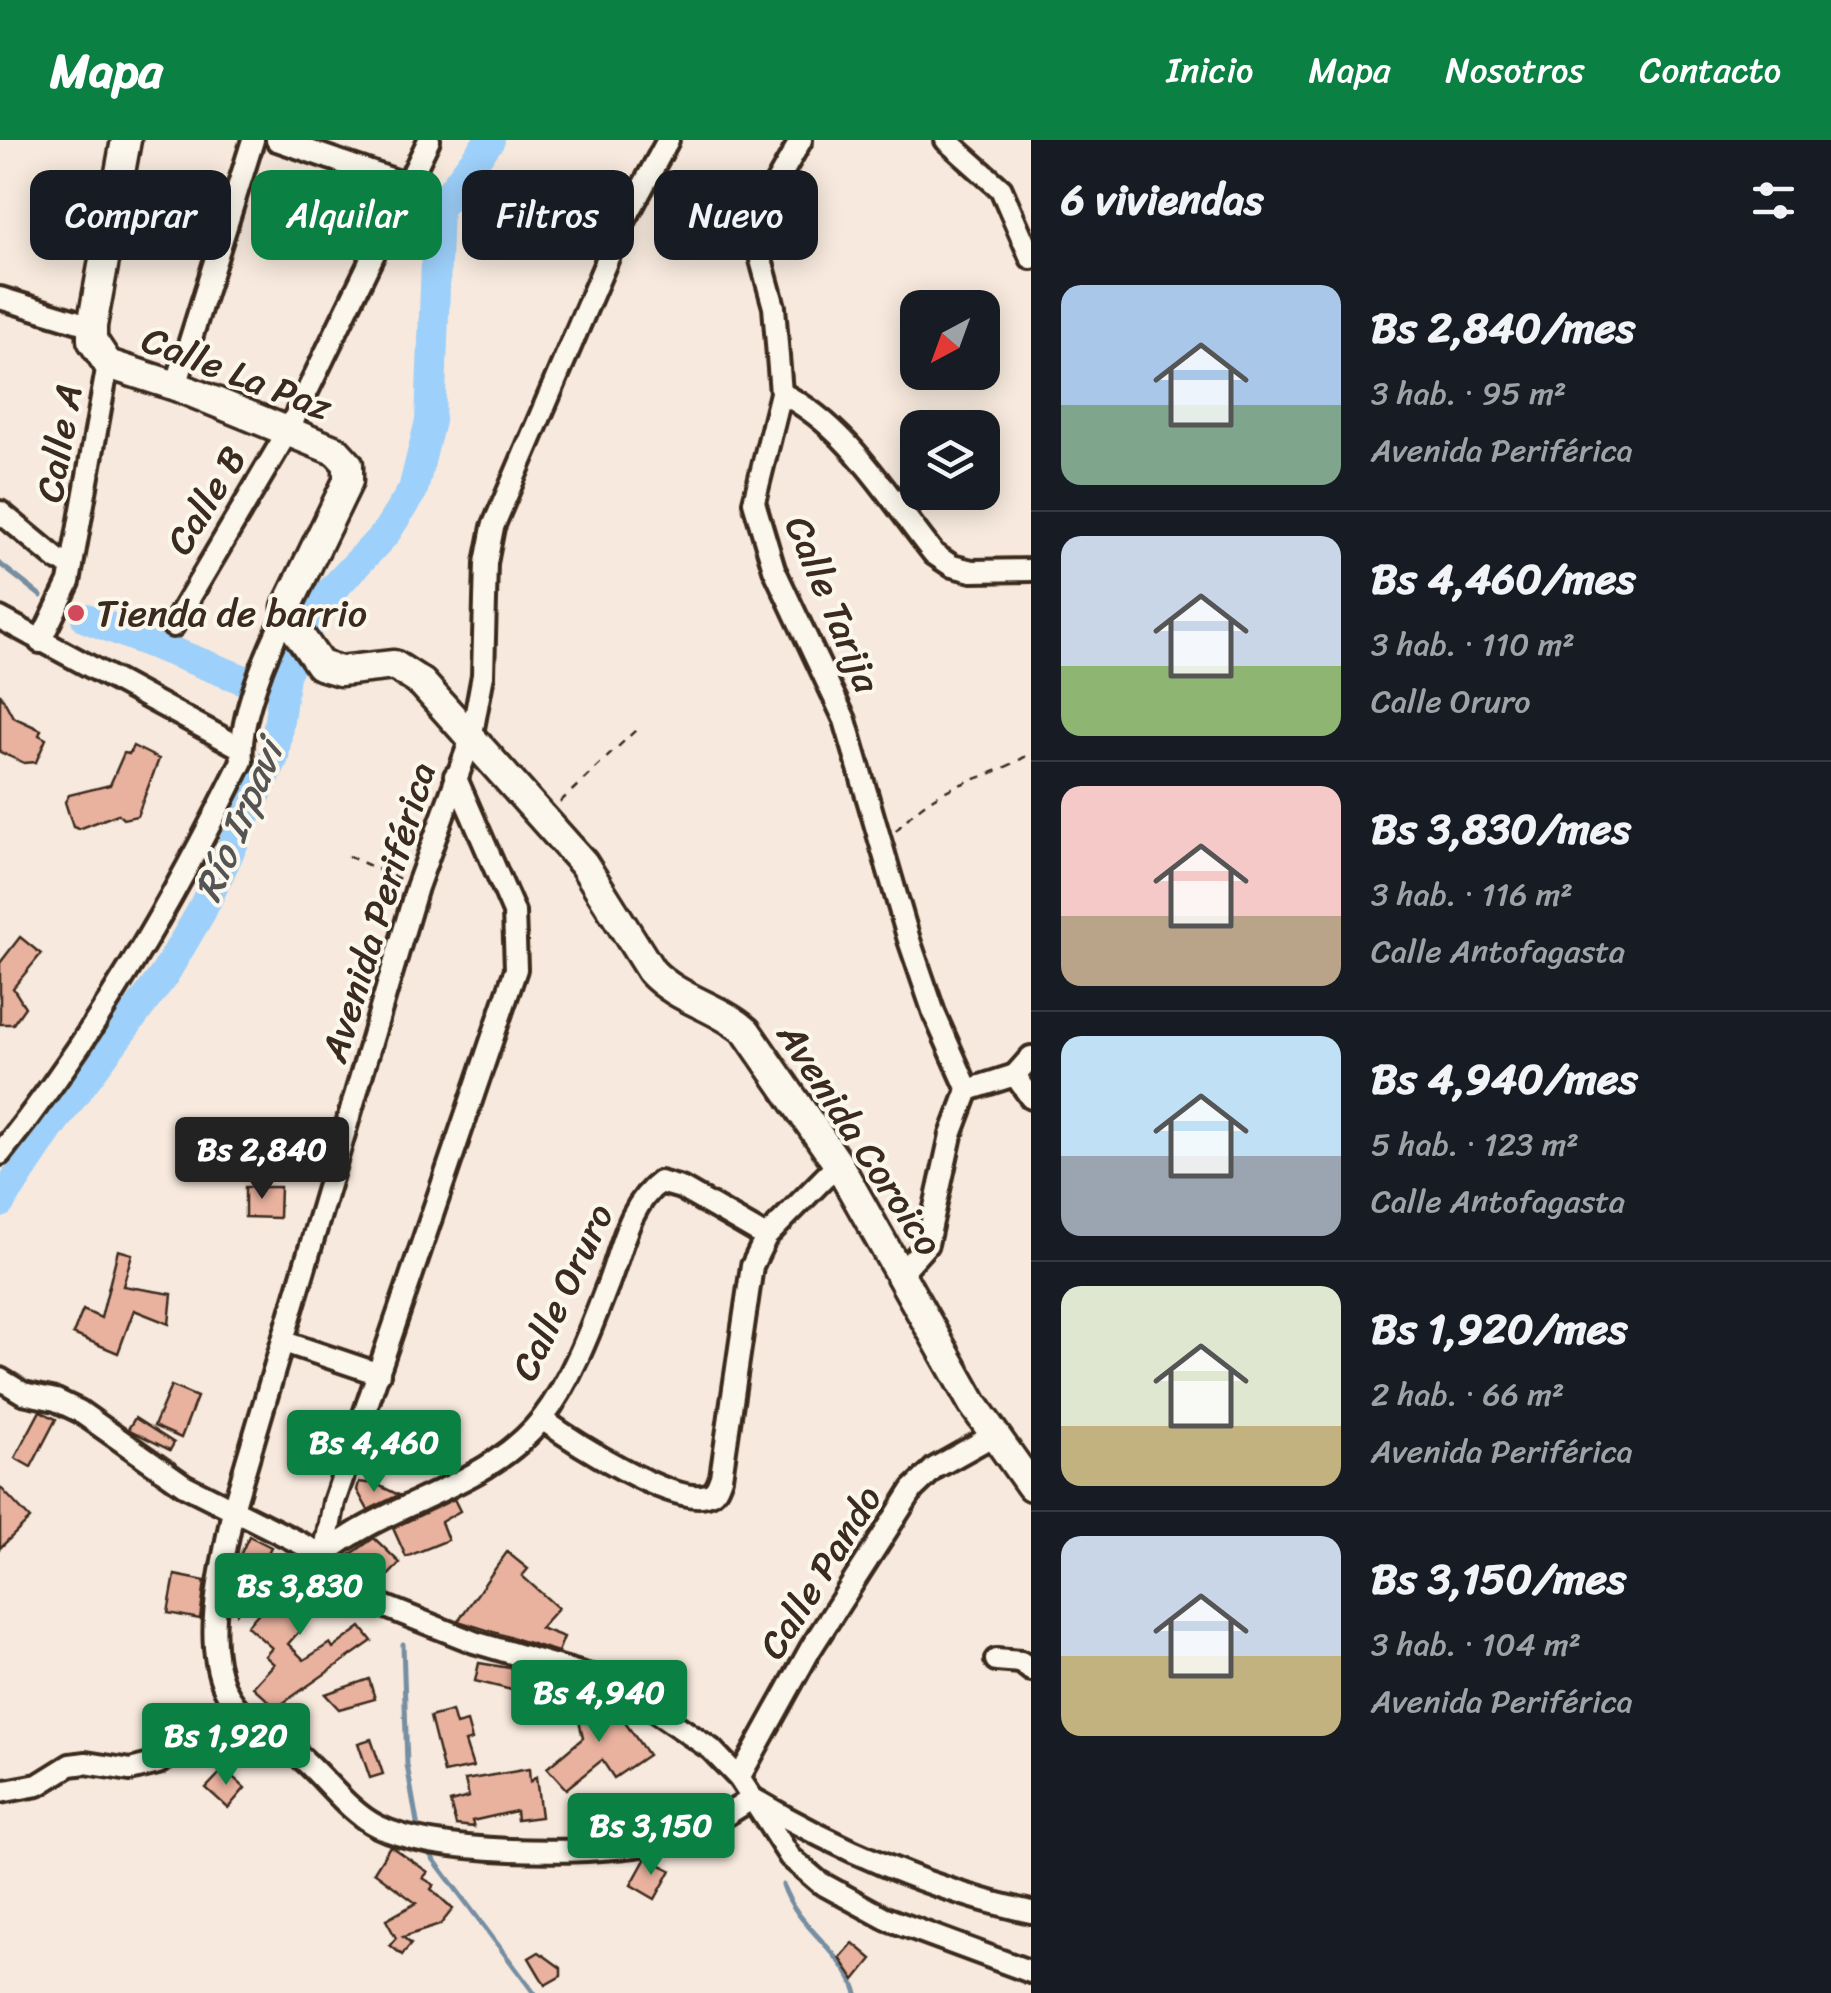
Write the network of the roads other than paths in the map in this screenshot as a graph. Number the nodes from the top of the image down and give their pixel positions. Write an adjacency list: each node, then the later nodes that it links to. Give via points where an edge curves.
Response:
1 (126, 140): 13 (main road)
2 (253, 140): 15 (street)
3 (277, 140): 8 (street)
4 (430, 140): 9 (street, Calle B)
5 (668, 140): 25 (street, Avenida Periférica, via 620,227 493,527 483,674)
6 (801, 140): 16 (street, Calle Tarija, via 770,194 762,224 760,256 774,307)
7 (946, 140): 10 (street, via 1001,189)
8 (365, 170)
9 (414, 170)
10 (1031, 258)
11 (370, 260): 17 (street, Calle B)
12 (0, 298): 13 (street)
13 (92, 326): 14 (main road, via 92,340)
14 (108, 364): 15 (main road, Calle La Paz); 19 (street, Calle A)
15 (176, 386): 17 (main road, Calle La Paz)
16 (780, 393): 20 (street, via 840,435 943,560 972,571); 30 (street, Calle Tarija, via 757,478 759,526 845,720 934,1013)
17 (288, 431): 22 (main road, Calle La Paz, via 336,451 348,464 348,481); 23 (street, Calle B)
18 (0, 512): 19 (street, Calle A)
19 (72, 564): 24 (street)
20 (1031, 570)
21 (0, 618): 24 (street)
22 (289, 619): 25 (main road, Avenida Coroico, via 320,664 340,671 383,664 404,670); 26 (street, via 268,649)
23 (173, 626)
24 (40, 642): 26 (street)
25 (471, 738): 27 (street, Avenida Periférica); 33 (main road, Avenida Coroico, via 583,864 651,971 746,1031)
26 (241, 748): 32 (street, via 242,761 184,878 116,992)
27 (455, 776): 36 (street, Avenida Periférica); 37 (street, via 514,912 516,969)
28 (1031, 1057): 29 (street)
29 (1015, 1075): 30 (street); 31 (street)
30 (968, 1090): 35 (street, via 927,1244)
31 (1031, 1098)
32 (0, 1154)
33 (838, 1164): 34 (street); 35 (main road, Avenida Coroico)
34 (766, 1237): 39 (street, Calle Oruro, via 669,1182 652,1188 622,1238 601,1302); 39 (street, via 752,1266 714,1492 690,1495 630,1473)
35 (902, 1272): 40 (main road, Avenida Coroico)
36 (284, 1342): 37 (street); 42 (street, Avenida Periférica)
37 (379, 1374): 43 (street, via 334,1502)
38 (0, 1379): 42 (street, via 79,1411 184,1485)
39 (542, 1419): 43 (street, Calle Oruro, via 449,1489 350,1532)
40 (994, 1435): 41 (main road, Avenida Coroico); 47 (street, Calle Pando, via 934,1468 914,1489 811,1648)
41 (1031, 1486)
42 (234, 1509): 43 (street); 46 (street, Avenida Periférica, via 216,1629 220,1672)
43 (324, 1556): 47 (street, via 381,1604 633,1696 711,1749)
44 (996, 1660): 45 (street)
45 (1031, 1670)
46 (233, 1704): 48 (street, via 158,1763 130,1770 70,1766 38,1785); 49 (street, via 375,1825 431,1842 534,1848 649,1844 692,1831)
47 (739, 1778): 49 (street)
48 (0, 1792)
49 (752, 1798): 50 (street, via 921,1878); 51 (street, via 790,1857 848,1900)
50 (1031, 1912)
51 (1031, 1972)

